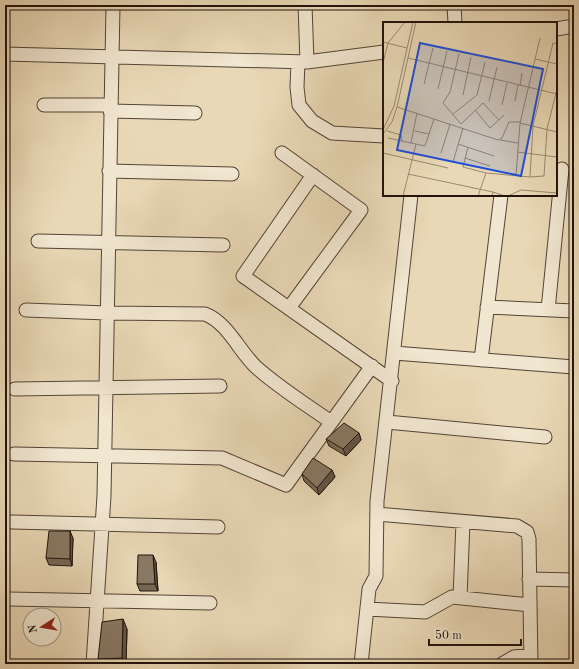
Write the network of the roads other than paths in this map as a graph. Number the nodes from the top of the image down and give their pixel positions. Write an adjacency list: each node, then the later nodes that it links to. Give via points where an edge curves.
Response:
1 (113, 5): 9 (street)
2 (304, 5): 10 (street)
3 (454, 5): 4 (street)
4 (455, 22)
5 (574, 26): 6 (street)
6 (557, 29)
7 (383, 52): 10 (street)
8 (5, 54): 9 (street)
9 (111, 57): 10 (street); 12 (street)
10 (302, 62): 14 (street, via 297,87 299,105 312,121 332,133)
11 (44, 105): 12 (street)
12 (110, 108): 13 (street); 17 (street)
13 (196, 113)
14 (383, 136)
15 (282, 153): 19 (street)
16 (562, 169): 28 (street)
17 (109, 171): 18 (street); 23 (street)
18 (232, 174)
19 (313, 175): 26 (street, via 243,276); 26 (street, via 361,210)
20 (411, 196): 31 (street)
21 (501, 196): 25 (street)
22 (38, 242): 23 (street)
23 (108, 244): 24 (street); 30 (street)
24 (223, 245)
25 (487, 307): 28 (street); 32 (street)
26 (288, 308): 33 (street)
27 (26, 310): 30 (street)
28 (548, 310): 29 (street)
29 (574, 311)
30 (107, 314): 37 (street); 39 (street, via 205,314 213,317 258,368)
31 (394, 353): 32 (street); 35 (street)
32 (481, 360): 34 (street)
33 (372, 366): 35 (street); 39 (street)
34 (574, 367)
35 (392, 381): 40 (street)
36 (220, 386): 37 (street)
37 (106, 388): 38 (street); 43 (street)
38 (15, 389)
39 (332, 422): 43 (street, via 286,485 222,458)
40 (386, 422): 41 (street); 44 (street)
41 (545, 437)
42 (14, 454): 43 (street)
43 (104, 456): 47 (street)
44 (377, 514): 46 (street); 56 (street, via 376,576 369,589)
45 (12, 522): 47 (street)
46 (463, 522): 49 (street, via 517,526 527,532); 51 (street)
47 (102, 524): 48 (street); 53 (street)
48 (218, 527)
49 (529, 579): 50 (street); 55 (street)
50 (574, 580)
51 (460, 598): 55 (street); 56 (street, via 452,597 425,612)
52 (9, 599): 53 (street)
53 (97, 601): 54 (street); 58 (street)
54 (210, 603)
55 (530, 605): 57 (street)
56 (367, 608): 59 (street)
57 (531, 660): 60 (street, via 514,657)
58 (93, 664)
59 (362, 664)
60 (502, 664)

